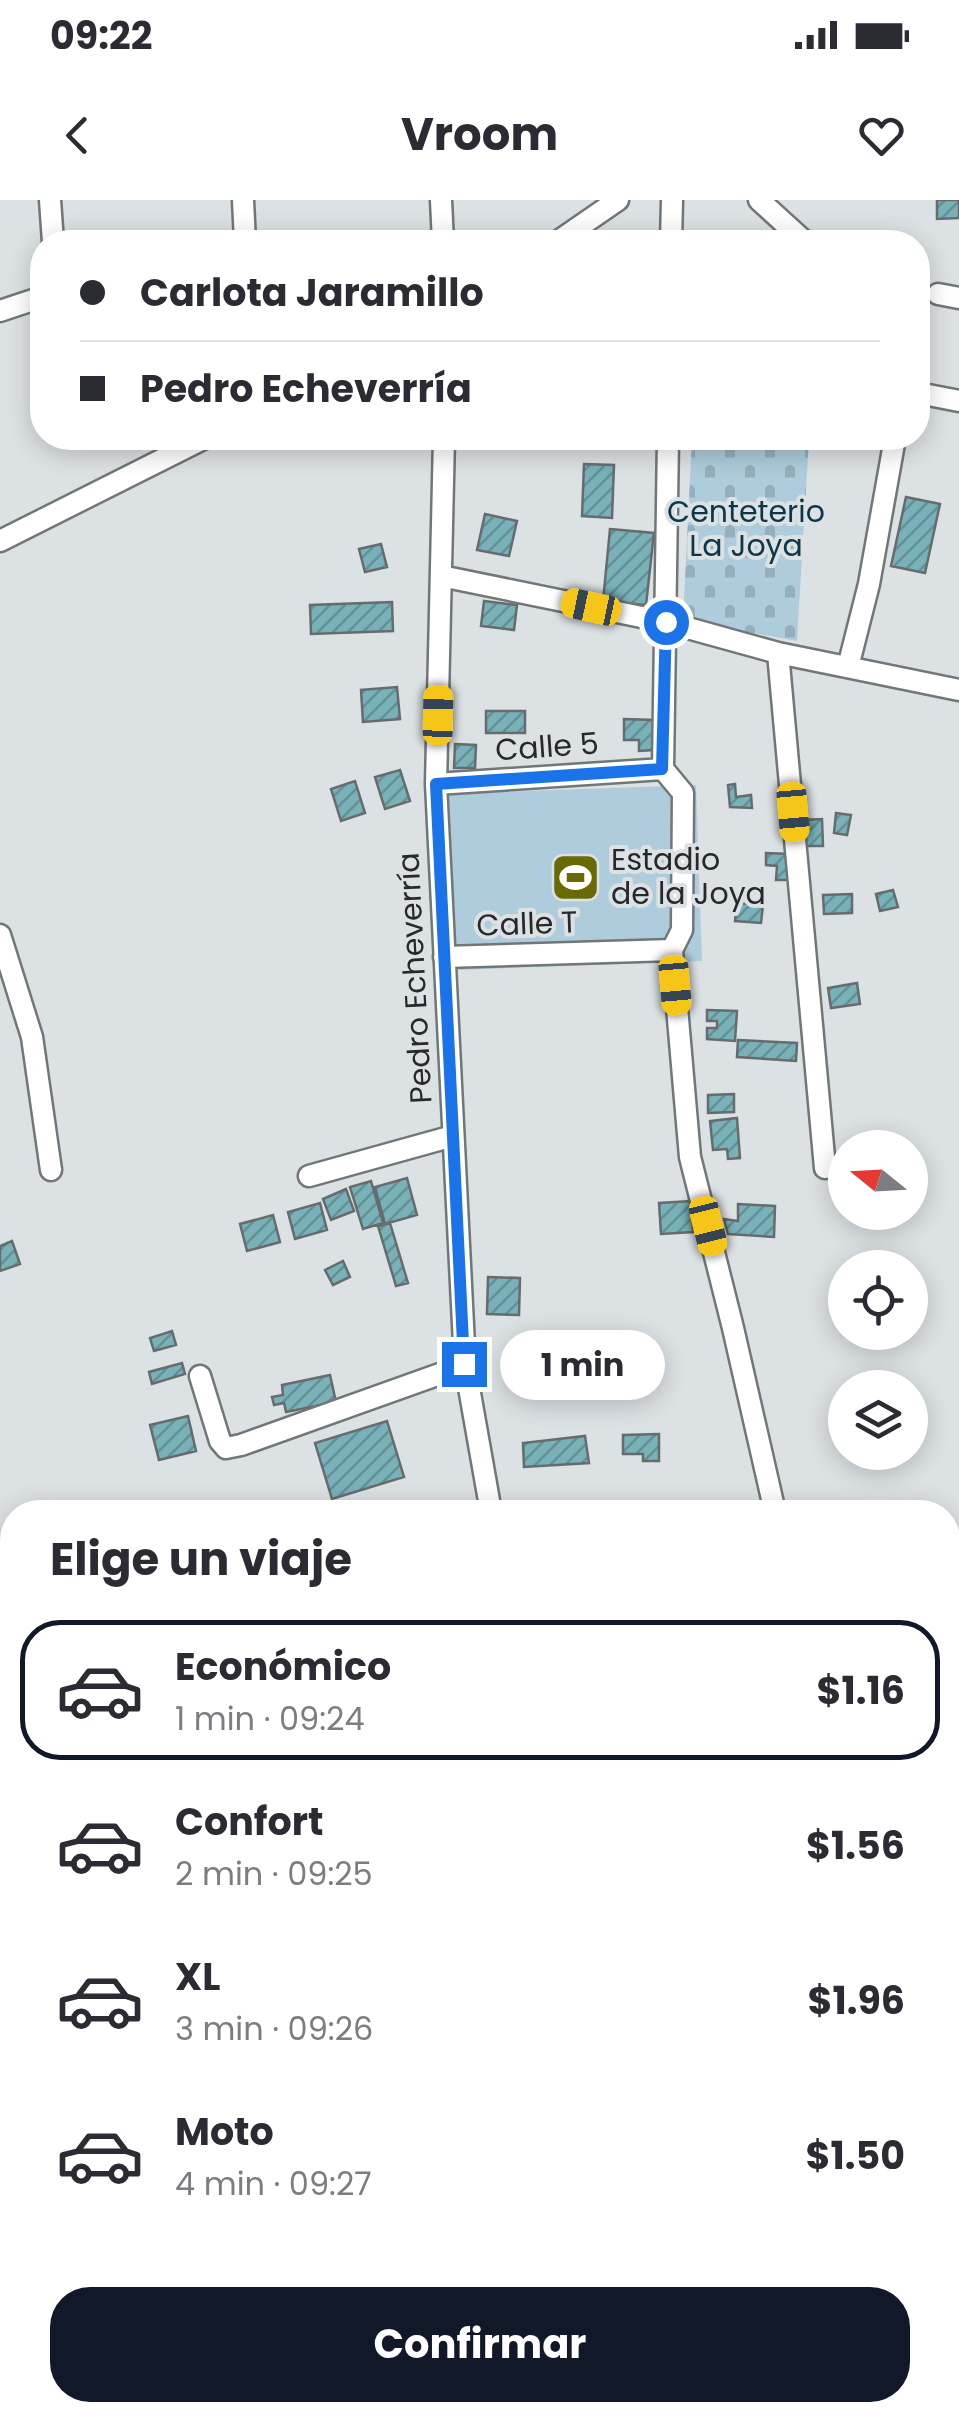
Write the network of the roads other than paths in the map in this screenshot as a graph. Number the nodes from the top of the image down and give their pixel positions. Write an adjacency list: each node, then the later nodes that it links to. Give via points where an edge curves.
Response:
1 (50, 200): 7 (street)
2 (243, 200): 8 (street)
3 (441, 200): 9 (street)
4 (618, 200): 10 (street)
5 (672, 200): 11 (street)
6 (759, 200): 12 (street)
7 (53, 230)
8 (244, 230)
9 (442, 230)
10 (574, 230)
11 (672, 230)
12 (792, 230)
13 (30, 301): 14 (street)
14 (0, 311)
15 (930, 395): 16 (street)
16 (959, 401)
17 (181, 450): 21 (street)
18 (444, 450): 22 (street, Pedro Echeverría)
19 (668, 450): 23 (street)
20 (893, 450): 25 (street)
21 (0, 541)
22 (440, 576): 23 (street); 28 (street, Pedro Echeverría)
23 (666, 622): 24 (street); 27 (street)
24 (778, 653): 25 (street); 33 (street)
25 (848, 667): 26 (street)
26 (959, 690)
27 (662, 769): 28 (street, Calle 5); 30 (street, via 683,793 682,930)
28 (436, 784): 31 (street, Pedro Echeverría)
29 (0, 934): 34 (street, via 32,1037)
30 (672, 950): 31 (street, Calle T); 39 (street, via 690,1158)
31 (444, 957): 32 (street, Pedro Echeverría)
32 (453, 1136): 35 (street); 36 (street, Pedro Echeverría)
33 (825, 1168)
34 (51, 1170)
35 (309, 1176)
36 (464, 1364): 37 (street, via 226,1448); 38 (street, Pedro Echeverría)
37 (200, 1376)
38 (488, 1500)
39 (772, 1500)

